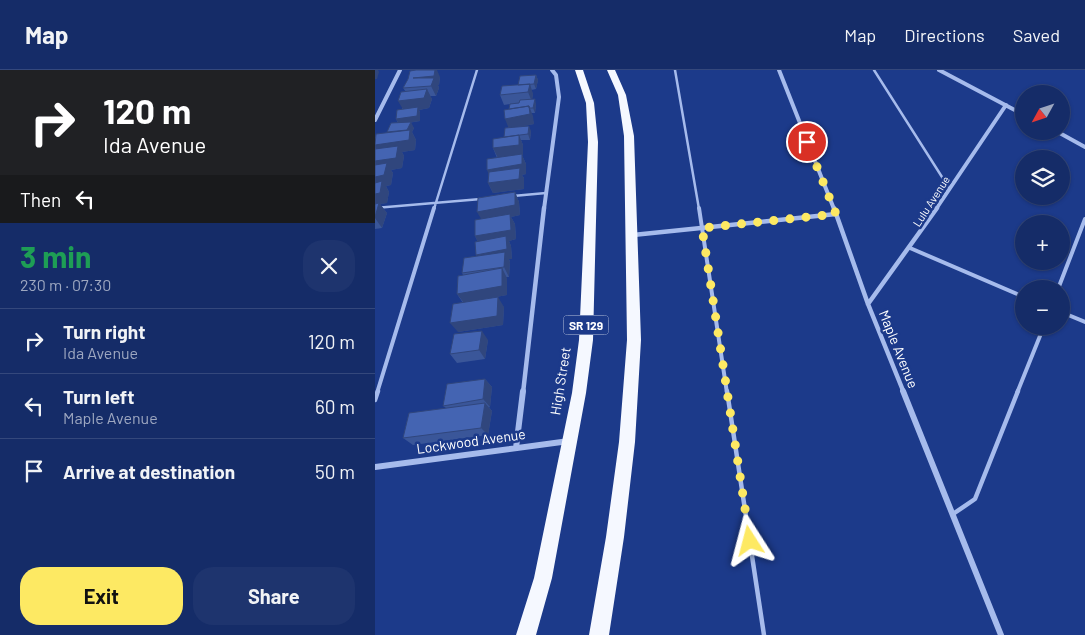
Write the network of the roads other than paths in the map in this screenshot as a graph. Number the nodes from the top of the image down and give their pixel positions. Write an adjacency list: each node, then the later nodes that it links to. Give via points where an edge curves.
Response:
1 (401, 70): 12 (street)
2 (477, 70): 19 (lane)
3 (552, 70): 16 (street, via 556,75 559,97)
4 (579, 70): 33 (highway, High Street / SR 129, via 590,103 593,142 586,340)
5 (611, 70): 24 (highway, via 622,95 629,136)
6 (675, 70): 23 (lane)
7 (779, 70): 21 (street, Maple Avenue)
8 (874, 70): 15 (lane)
9 (939, 70): 10 (street)
10 (1005, 105): 11 (street); 15 (street, Lulu Avenue)
11 (1015, 110)
12 (375, 120)
13 (1070, 138): 14 (street)
14 (1085, 146)
15 (949, 188): 25 (street, Lulu Avenue)
16 (546, 193): 17 (lane); 34 (street)
17 (512, 196)
18 (483, 198): 19 (lane)
19 (437, 203): 20 (lane); 32 (lane)
20 (375, 208)
21 (836, 214): 23 (street); 28 (street, Maple Avenue)
22 (1085, 219): 26 (lane)
23 (702, 228): 24 (street); 39 (lane)
24 (632, 235): 38 (highway, via 634,340 627,442)
25 (910, 248): 27 (lane); 28 (street, Lulu Avenue)
26 (1061, 280)
27 (1015, 292)
28 (868, 304): 36 (street, Maple Avenue)
29 (1070, 316): 30 (lane)
30 (1085, 322)
31 (1040, 335): 36 (lane, via 975,499)
32 (375, 400)
33 (569, 441): 34 (street, Lockwood Avenue); 37 (highway, High Street / SR 129, via 543,578)
34 (516, 448): 35 (street, Lockwood Avenue)
35 (375, 467)
36 (953, 514): 40 (street, Maple Avenue)
37 (526, 635)
38 (599, 635)
39 (764, 635)
40 (1001, 635)

